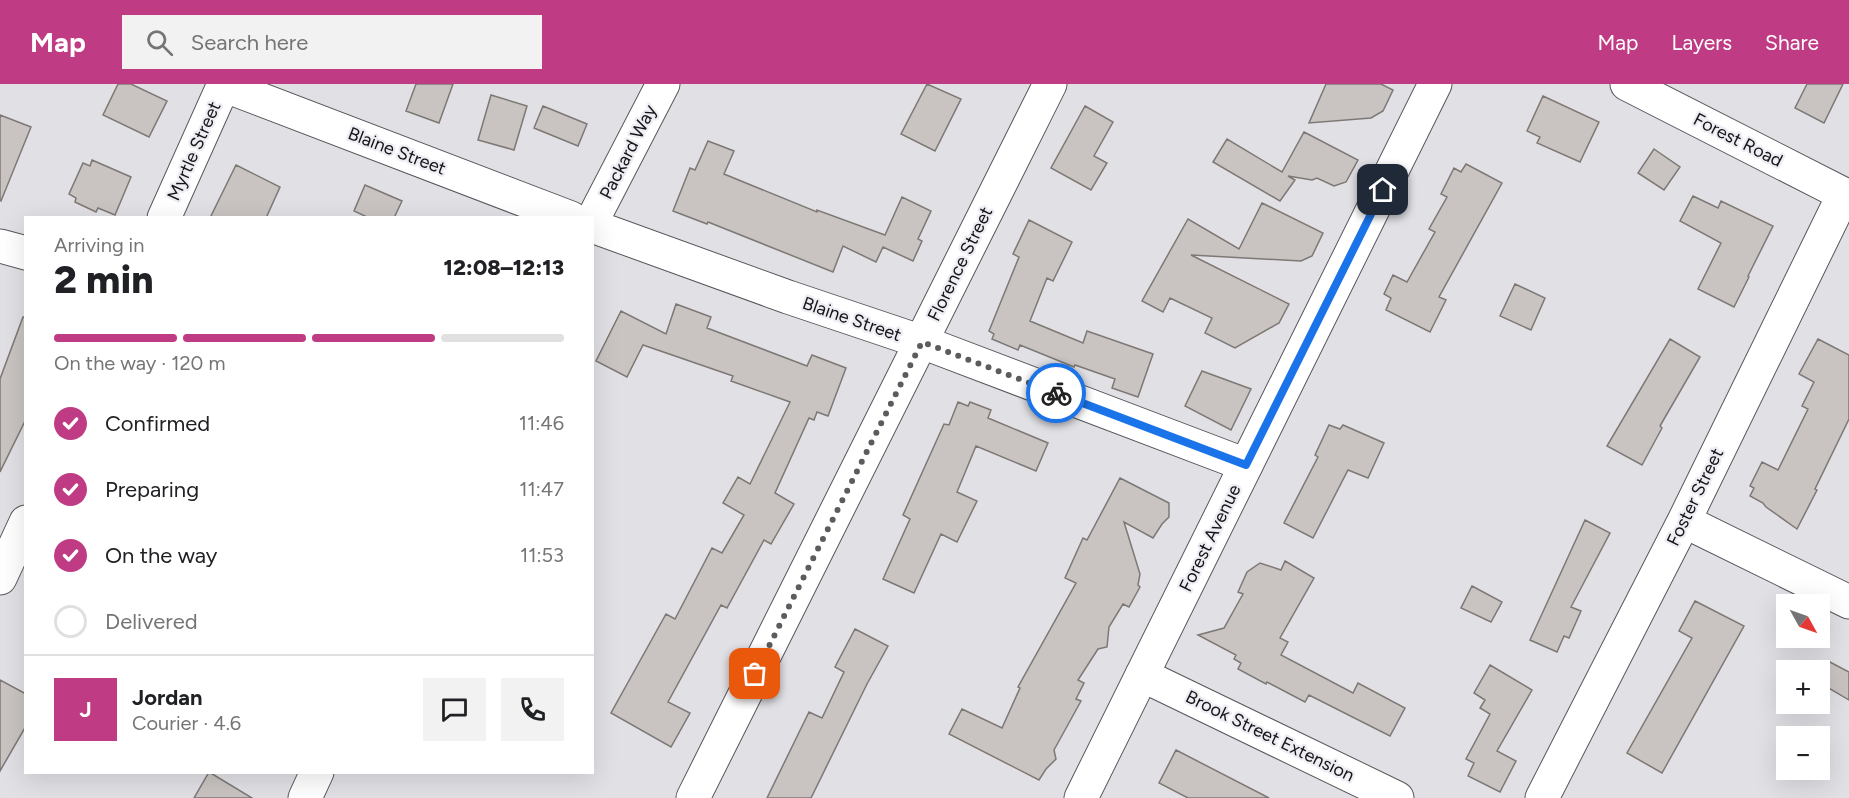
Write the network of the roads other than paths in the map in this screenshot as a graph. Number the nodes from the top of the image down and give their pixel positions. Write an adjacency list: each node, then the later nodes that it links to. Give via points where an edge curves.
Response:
1 (663, 84): 9 (street, Packard Way)
2 (1050, 84): 13 (street, Florence Street)
3 (1435, 84): 14 (street, Forest Avenue)
4 (1627, 84): 6 (street, Forest Road)
5 (224, 85): 7 (street, Myrtle Street); 8 (street, Blaine Street)
6 (1847, 195): 15 (street, Foster Street)
7 (165, 216)
8 (566, 216)
9 (594, 217)
10 (594, 227): 13 (street, Blaine Street)
11 (0, 246): 12 (street)
12 (24, 253)
13 (922, 342): 14 (street, Blaine Street); 22 (street, Florence Street)
14 (1246, 465): 19 (street, Forest Avenue)
15 (1684, 521): 18 (street); 25 (street, Foster Street)
16 (24, 526): 17 (street)
17 (0, 578)
18 (1849, 602)
19 (1142, 675): 23 (street, Forest Avenue); 24 (street, Brook Street Extension)
20 (316, 774): 21 (street)
21 (305, 798)
22 (693, 798)
23 (1081, 798)
24 (1397, 798)
25 (1542, 798)

